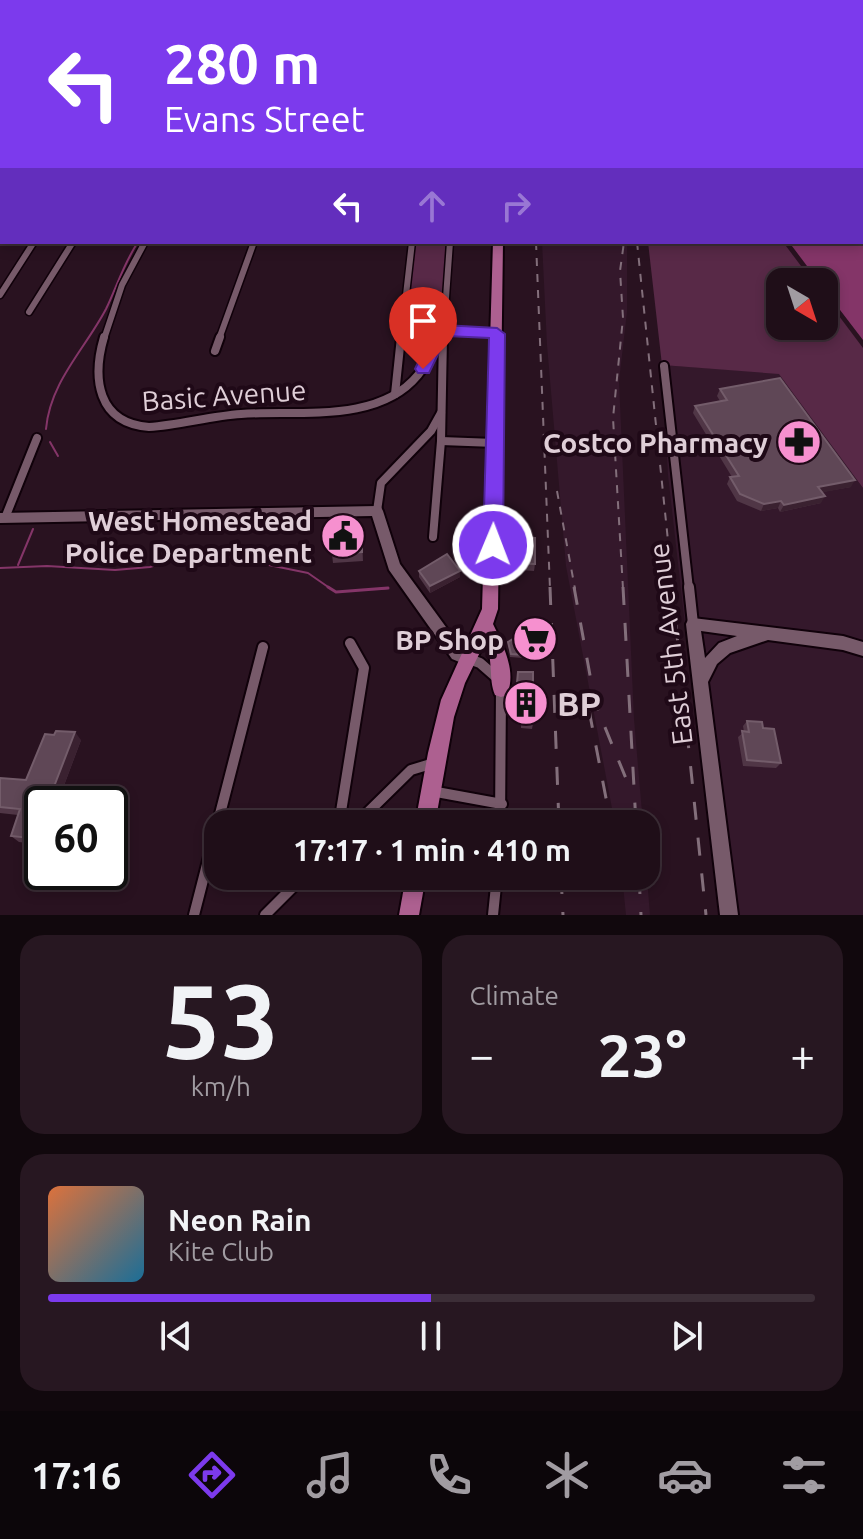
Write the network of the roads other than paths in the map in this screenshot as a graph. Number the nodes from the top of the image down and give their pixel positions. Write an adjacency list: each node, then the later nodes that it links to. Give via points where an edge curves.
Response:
1 (33, 244): 8 (street)
2 (72, 244): 9 (street)
3 (144, 244): 14 (street, Basic Avenue, via 122,283 105,331 99,385 110,412 138,426 347,409)
4 (253, 244): 12 (street)
5 (412, 244): 14 (street)
6 (450, 244): 10 (street)
7 (498, 244): 11 (main road)
8 (0, 295)
9 (29, 312)
10 (443, 331): 11 (street); 14 (street, Basic Avenue, via 423,369); 15 (street)
11 (497, 334): 18 (main road)
12 (215, 351)
13 (664, 366): 22 (street, East 5th Avenue)
14 (395, 394)
15 (443, 408): 17 (street); 19 (street, via 431,431 381,483)
16 (37, 438): 20 (street)
17 (441, 441): 18 (street); 21 (street)
18 (495, 443): 23 (main road, via 492,587)
19 (377, 511): 20 (street); 28 (street, via 394,566 457,654)
20 (2, 518)
21 (433, 537)
22 (693, 624): 24 (street); 29 (street, East 5th Avenue)
23 (485, 625): 28 (main road); 30 (main road, via 499,654)
24 (772, 634): 27 (street); 29 (street, via 720,650)
25 (350, 643): 34 (street, via 364,668)
26 (263, 647): 41 (street)
27 (863, 649)
28 (469, 659): 30 (street, via 491,671); 31 (main road, via 456,684)
29 (700, 683): 45 (street, East 5th Avenue)
30 (501, 689): 33 (street)
31 (435, 763): 32 (main road); 35 (street, via 411,770)
32 (431, 791): 33 (street); 36 (main road)
33 (502, 804): 37 (street)
34 (341, 810)
35 (370, 810)
36 (428, 810)
37 (501, 810)
38 (290, 890): 42 (street)
39 (413, 890): 43 (main road)
40 (496, 890): 44 (street)
41 (194, 915)
42 (265, 915)
43 (409, 915)
44 (493, 915)
45 (729, 915)

